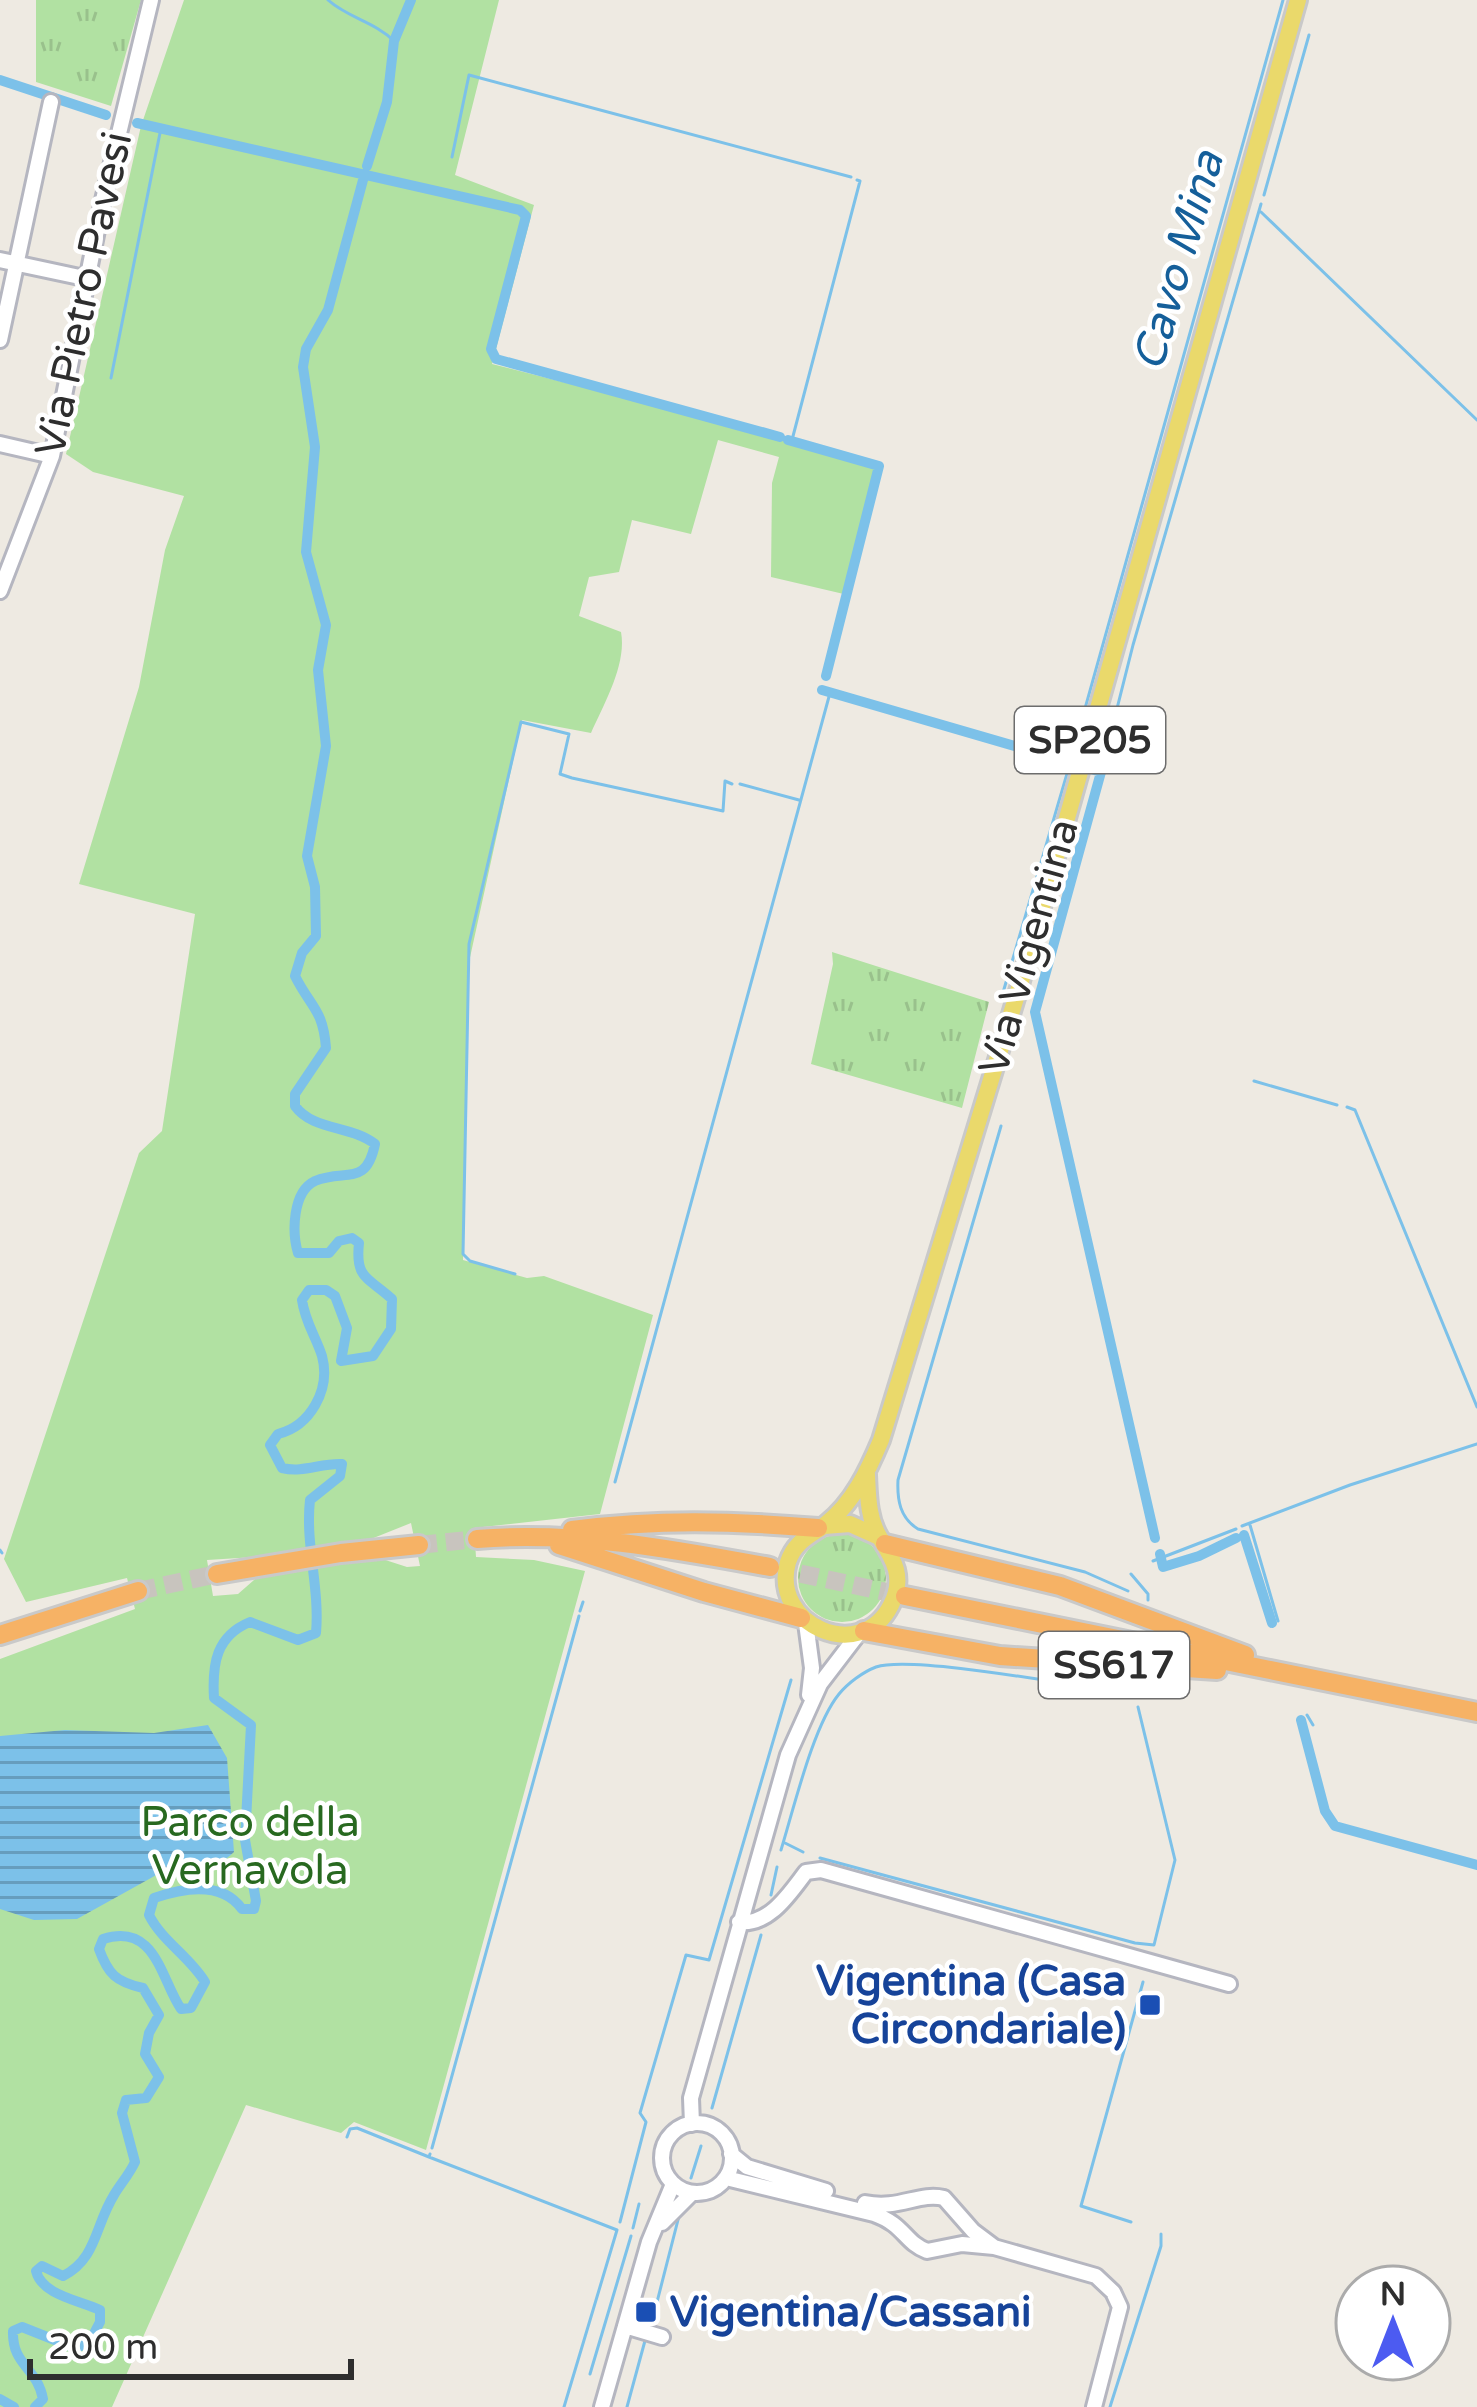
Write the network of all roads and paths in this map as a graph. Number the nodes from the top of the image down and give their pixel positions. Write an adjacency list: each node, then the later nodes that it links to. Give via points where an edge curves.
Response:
1 (155, 0): 6 (street, Via Pietro Pavesi)
2 (1298, 0): 11 (main road, Via Vigentina / SP205, via 1019,988)
3 (51, 102): 5 (street)
4 (0, 260): 5 (street)
5 (18, 263): 6 (street); 7 (street)
6 (89, 279): 9 (street, Via Pietro Pavesi)
7 (0, 340)
8 (0, 444): 9 (street)
9 (52, 456): 10 (street, Via Pietro Pavesi)
10 (0, 591)
11 (867, 1475): 12 (main road, Via Vigentina / SP205); 15 (main road, Via Vigentina / SP205)
12 (821, 1527): 13 (highway, via 646,1520); 15 (main road, via 850,1524); 21 (main road, Via Vigentina / SP205, via 800,1541 787,1566 788,1595)
13 (526, 1535): 14 (highway); 17 (highway, via 616,1540); 21 (highway)
14 (477, 1539)
15 (882, 1540): 22 (main road, Via Vigentina / SP205, via 896,1565 895,1599); 24 (highway, SS617, via 1060,1586 1203,1641)
16 (419, 1545): 18 (highway)
17 (770, 1568)
18 (217, 1574)
19 (138, 1591): 23 (highway)
20 (904, 1596): 24 (highway, SS617)
21 (804, 1620): 22 (main road, via 832,1634); 25 (street, Via Vigentina)
22 (861, 1632): 24 (highway, SS617, via 1000,1656 1196,1667); 25 (street, Via Vigentina)
23 (0, 1635)
24 (1364, 1689): 26 (highway, SS617)
25 (808, 1704): 28 (street, Via Vigentina)
26 (1477, 1712)
27 (785, 1898): 28 (street); 29 (street, via 763,1917); 30 (street, via 806,1872 821,1870)
28 (746, 1899): 29 (street, Via Vigentina)
29 (739, 1922): 31 (street, Via Vigentina)
30 (1229, 1984)
31 (692, 2124): 32 (street, via 722,2134); 34 (street, via 665,2143 662,2164)
32 (731, 2155): 33 (street); 36 (street, via 747,2167 871,2204)
33 (726, 2178): 35 (street); 38 (street, via 874,2213)
34 (673, 2184): 35 (street); 39 (street)
35 (692, 2193): 39 (street)
36 (912, 2204): 37 (street, via 944,2198); 38 (street)
37 (959, 2218): 40 (street); 41 (street)
38 (904, 2229): 40 (street, via 918,2248)
39 (650, 2242): 42 (street)
40 (949, 2245): 41 (street)
41 (994, 2247): 45 (street, via 1096,2276 1113,2292 1119,2319)
42 (625, 2326): 43 (street); 44 (street)
43 (662, 2337)
44 (602, 2407)
45 (1094, 2407)

